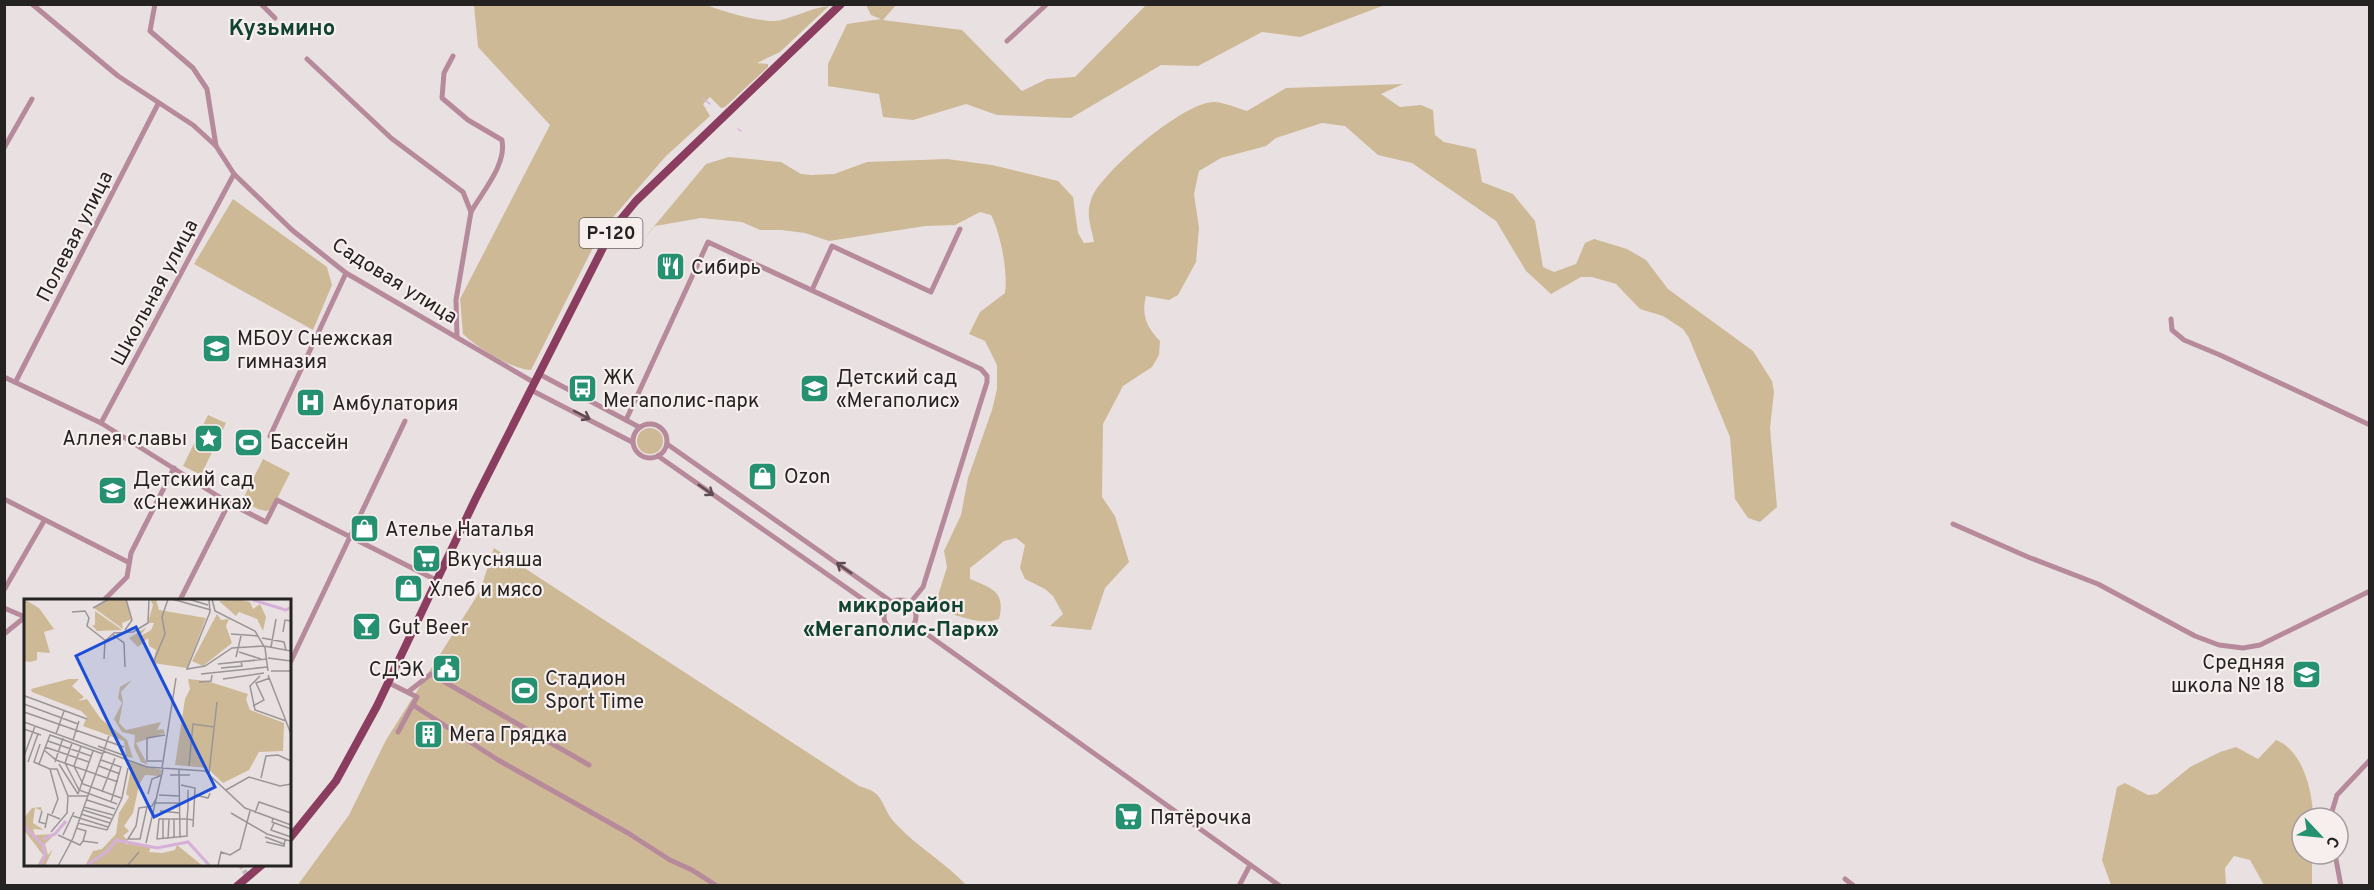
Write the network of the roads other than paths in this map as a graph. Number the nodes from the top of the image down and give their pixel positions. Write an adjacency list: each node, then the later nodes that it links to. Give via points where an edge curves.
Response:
1 (32, 4): 11 (street, Садовая улица, via 109,69)
2 (155, 4): 12 (street, via 150,31 193,68 207,89)
3 (261, 4): 6 (street)
4 (841, 4): 21 (main road, Р-120, via 622,217)
5 (1047, 4): 7 (street)
6 (275, 18)
7 (1007, 41)
8 (453, 57): 15 (street, via 444,73 442,98 468,120 502,140 504,150)
9 (307, 59): 15 (street, via 391,138 464,192)
10 (32, 99): 13 (street)
11 (158, 104): 12 (street, Садовая улица, via 193,125); 23 (street, Полевая улица)
12 (216, 146): 14 (street, Садовая улица)
13 (4, 148)
14 (234, 174): 17 (street, Садовая улица, via 292,230); 27 (street, Школьная улица)
15 (471, 212): 20 (street, via 456,300)
16 (960, 229): 18 (street, via 931,292 832,246)
17 (346, 273): 20 (street, Садовая улица); 30 (street)
18 (812, 290): 25 (street, via 708,242); 47 (street, via 981,369 987,376 923,587)
19 (2171, 319): 28 (street, via 2172,330 2184,340)
20 (457, 337): 24 (street, Садовая улица)
21 (539, 374): 24 (main road, Р-120); 25 (street)
22 (4, 377): 23 (street)
23 (16, 381): 27 (street)
24 (533, 386): 31 (street, Садовая улица, one-way to 31); 41 (main road, Р-120)
25 (626, 420): 29 (street)
26 (405, 421): 39 (street)
27 (101, 423): 34 (street)
28 (2370, 425)
29 (639, 427): 31 (street); 32 (street, via 659,426)
30 (270, 436)
31 (632, 442): 33 (street, via 641,456)
32 (667, 444): 33 (street); 46 (street, one-way to 32)
33 (658, 456): 49 (street, one-way to 49)
34 (174, 468): 36 (street); 40 (street)
35 (4, 499): 37 (street)
36 (229, 502): 39 (street, via 266,522 277,500); 45 (street)
37 (44, 521): 40 (street); 42 (street)
38 (1953, 524): 43 (street, via 2098,584 2219,645 2260,645)
39 (350, 537): 41 (street); 54 (street)
40 (128, 562): 44 (street, via 127,577)
41 (438, 581): 55 (main road, Р-120)
42 (4, 590)
43 (2370, 591)
44 (105, 599)
45 (180, 599)
46 (892, 602): 47 (street); 49 (street)
47 (910, 603): 52 (street, via 916,613)
48 (6, 609): 50 (street); 53 (street, via 10,615)
49 (884, 614): 52 (street, via 887,626 894,632 903,633)
50 (24, 617)
51 (24, 618): 53 (street)
52 (914, 625): 63 (street)
53 (7, 631)
54 (291, 661)
55 (389, 682): 56 (street); 62 (main road, Р-120, via 336,781)
56 (408, 692): 57 (street, via 417,697); 60 (street, via 430,674)
57 (413, 705): 58 (street); 68 (street, via 498,760)
58 (398, 732)
59 (2370, 760): 61 (street, via 2337,795)
60 (589, 765)
61 (2334, 806)
62 (291, 837)
63 (1250, 865): 69 (street); 70 (street)
64 (261, 866): 67 (main road)
65 (2337, 866): 72 (street)
66 (1845, 879): 71 (street)
67 (237, 885)
68 (717, 885)
69 (1239, 885)
70 (1280, 885)
71 (1854, 885)
72 (2341, 885)

